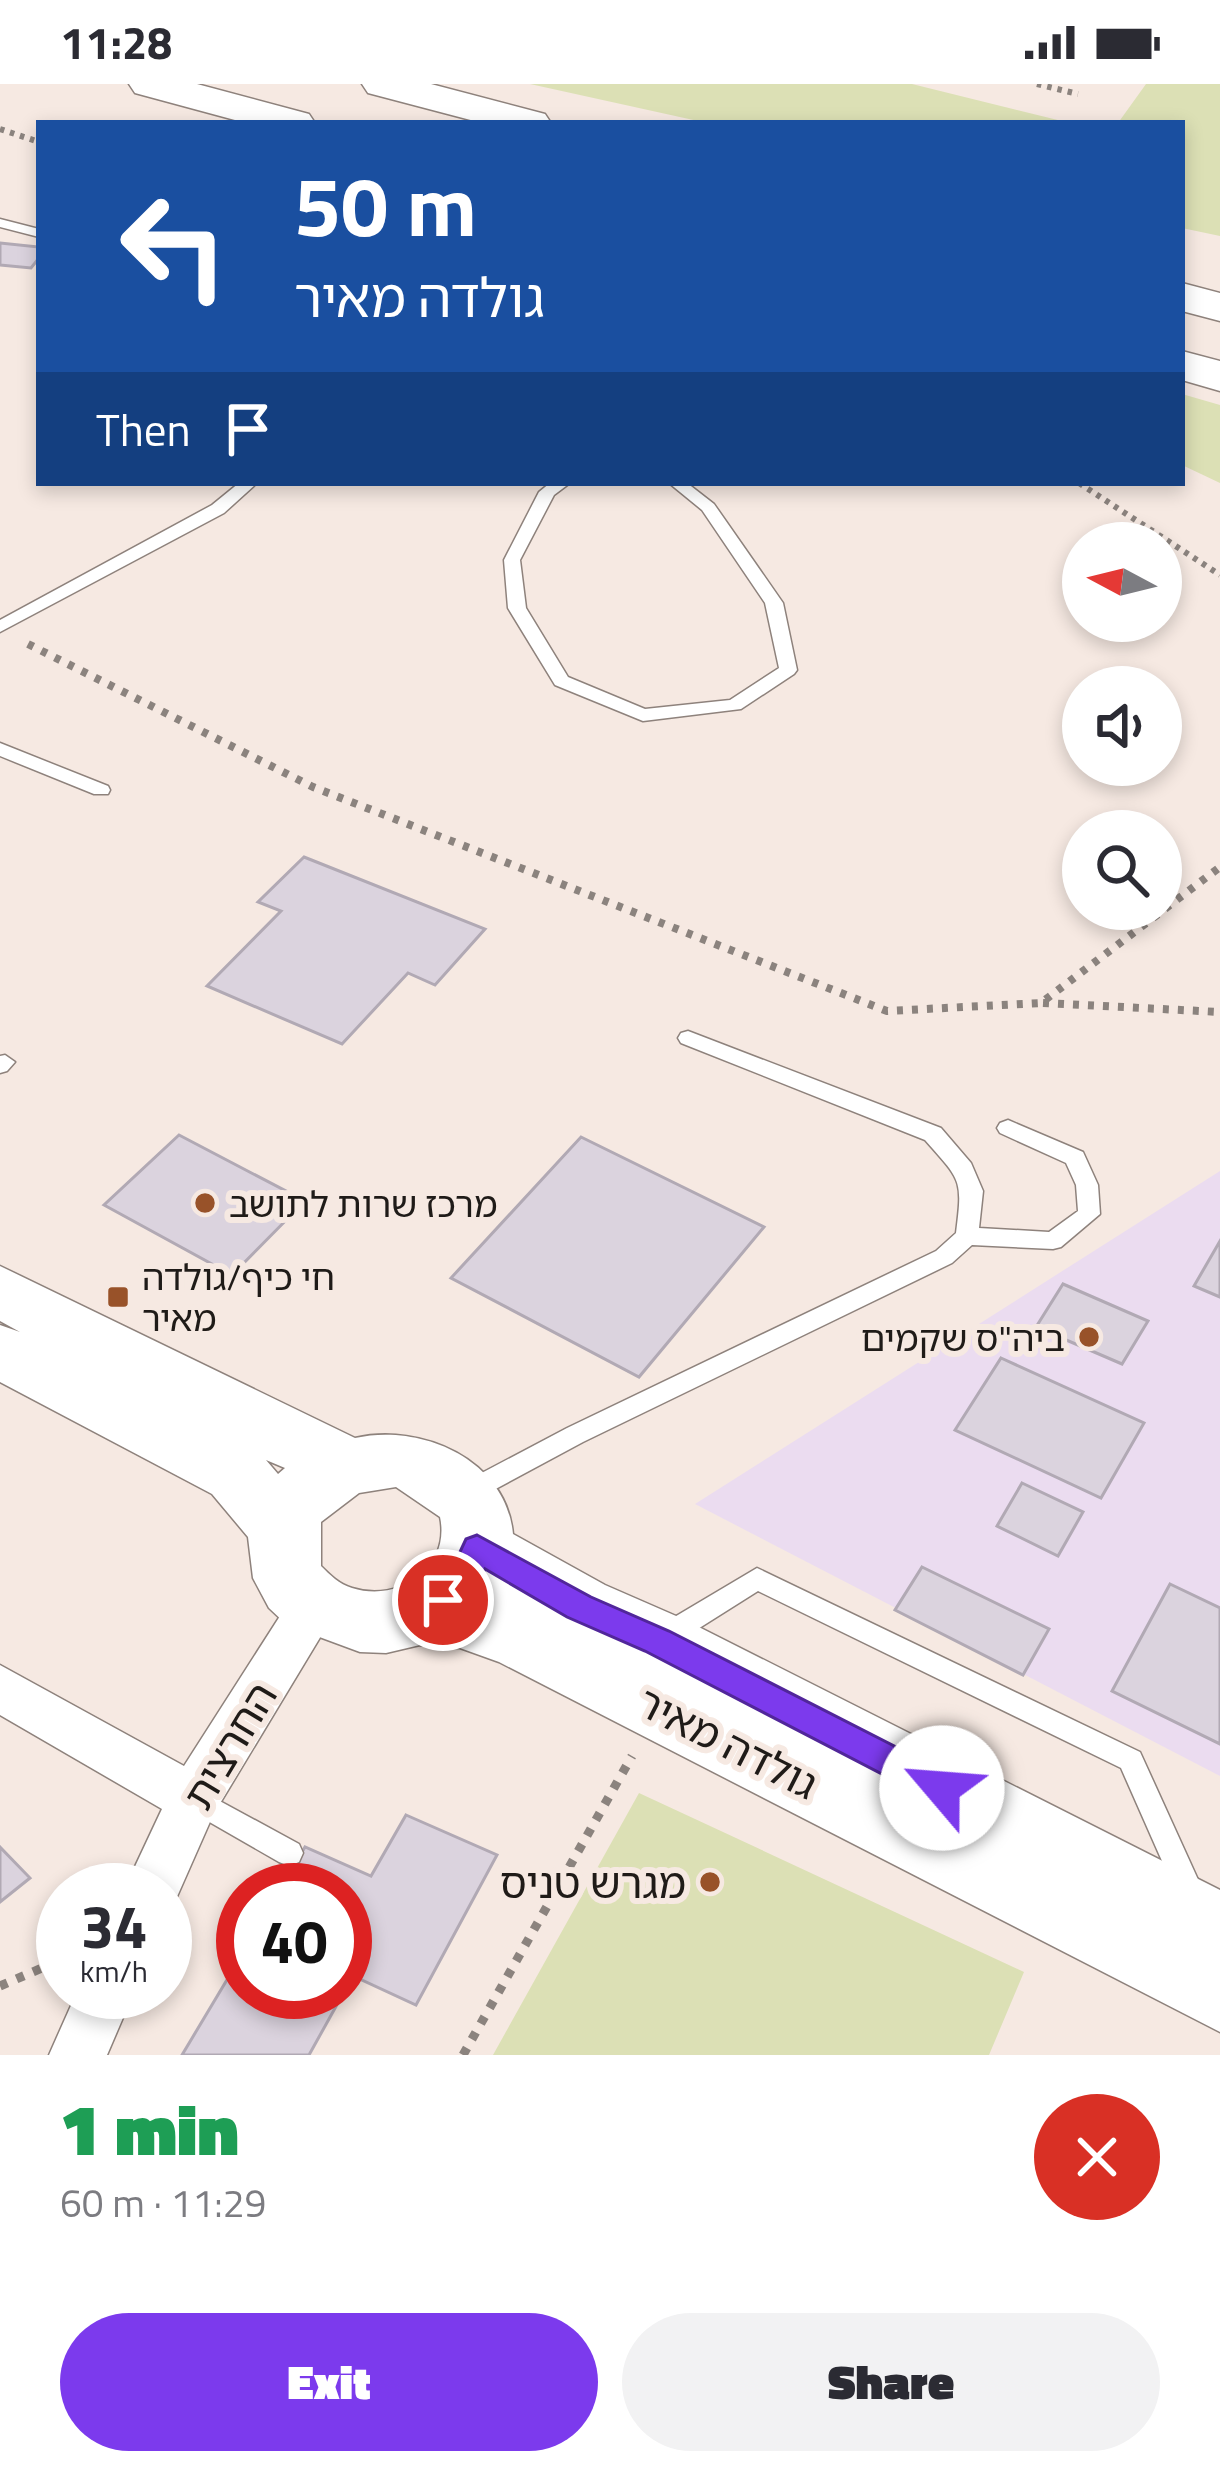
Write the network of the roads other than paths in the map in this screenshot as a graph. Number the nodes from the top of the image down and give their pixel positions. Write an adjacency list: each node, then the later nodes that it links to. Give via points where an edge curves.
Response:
1 (151, 84): 3 (highway)
2 (383, 84): 4 (highway)
3 (283, 120)
4 (519, 120)
5 (0, 223): 6 (lane)
6 (36, 232)
7 (1185, 298): 8 (highway)
8 (1220, 307)
9 (1185, 366): 10 (highway)
10 (1220, 376)
11 (245, 486): 14 (lane)
12 (557, 486): 13 (lane, via 512,560 517,608 561,681 643,715 734,705 788,670 774,603 708,507)
13 (681, 486)
14 (0, 627)
15 (0, 749): 16 (lane)
16 (101, 790)
17 (688, 1037): 19 (lane, via 933,1134 972,1191)
18 (1008, 1128): 19 (lane, via 1076,1158 1089,1214 1053,1241)
19 (967, 1236): 23 (lane, via 944,1257 575,1435)
20 (0, 1291): 22 (street, גולדה מאיר)
21 (0, 1351): 24 (street, via 236,1474)
22 (348, 1465): 23 (street, גולדה מאיר, via 398,1459 433,1468); 24 (street, via 319,1479)
23 (471, 1521): 26 (street, via 466,1576); 27 (street, גולדה מאיר)
24 (284, 1529): 25 (street, via 285,1569)
25 (314, 1606): 26 (street, גולדה מאיר, via 361,1622); 29 (street, החרצית)
26 (421, 1614): 27 (street, גולדה מאיר, via 461,1617)
27 (658, 1674): 32 (street, גולדה מאיר); 32 (lane, via 758,1579 1131,1760)
28 (0, 1688): 29 (street)
29 (194, 1799): 30 (lane); 31 (street, החרצית)
30 (289, 1853)
31 (164, 1863)
32 (1215, 1949)
33 (94, 2019): 34 (street)
34 (78, 2055)

